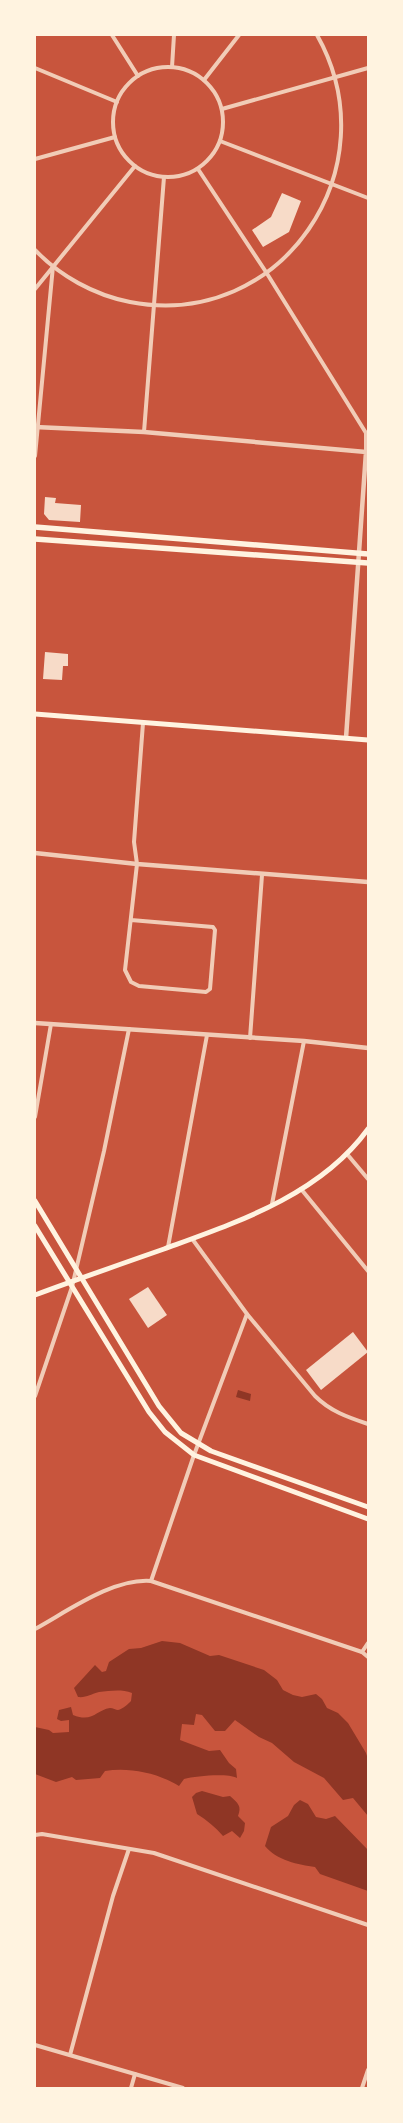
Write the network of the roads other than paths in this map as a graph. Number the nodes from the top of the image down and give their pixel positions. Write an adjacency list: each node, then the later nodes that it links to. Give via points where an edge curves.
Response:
1 (112, 35): 8 (street)
2 (174, 35): 5 (street)
3 (239, 35): 10 (street)
4 (318, 35): 9 (street)
5 (172, 67): 8 (street, via 158,68); 10 (street, via 189,71)
6 (35, 68): 11 (street)
7 (368, 68): 9 (street)
8 (138, 76): 11 (street)
9 (335, 77): 12 (street); 19 (street, via 340,93 342,134)
10 (204, 80): 12 (street)
11 (117, 102): 13 (street)
12 (222, 108): 14 (street)
13 (115, 137): 15 (street); 16 (street, via 123,154)
14 (220, 141): 17 (street); 19 (street)
15 (35, 158)
16 (135, 166): 18 (street, via 148,174); 22 (street)
17 (198, 169): 18 (street, via 184,175); 23 (street)
18 (164, 177): 25 (street)
19 (332, 184): 20 (street); 23 (street, via 307,231 289,253)
20 (368, 198)
21 (35, 250): 22 (street)
22 (53, 266): 24 (street); 25 (street, via 77,283 99,293); 26 (street)
23 (266, 272): 25 (street, via 241,287 214,297 185,304); 28 (street, via 366,433)
24 (35, 289)
25 (154, 305): 27 (street)
26 (36, 428): 27 (street); 29 (street)
27 (144, 432): 28 (street)
28 (367, 451): 32 (street)
29 (35, 456)
30 (35, 527): 32 (main road)
31 (35, 539): 34 (main road)
32 (359, 553): 33 (main road); 34 (street)
33 (368, 554)
34 (358, 562): 35 (main road); 38 (street)
35 (368, 563)
36 (35, 714): 37 (main road)
37 (143, 723): 38 (main road); 41 (street, via 134,842)
38 (346, 738): 39 (main road)
39 (368, 740)
40 (35, 853): 41 (street)
41 (137, 864): 42 (street); 44 (street)
42 (262, 875): 43 (street); 49 (street)
43 (368, 882)
44 (131, 920): 44 (street, via 215,928 210,989 206,992 139,986 132,982 125,970)
45 (35, 1023): 46 (street)
46 (51, 1024): 47 (street); 52 (street)
47 (129, 1029): 48 (street); 62 (street)
48 (207, 1035): 49 (street); 61 (street)
49 (250, 1038): 50 (street)
50 (304, 1040): 51 (street); 58 (street)
51 (368, 1048)
52 (35, 1117)
53 (368, 1129): 54 (main road)
54 (347, 1154): 55 (street); 56 (main road)
55 (368, 1179)
56 (301, 1189): 58 (main road); 63 (street)
57 (35, 1201): 62 (main road)
58 (272, 1204): 60 (main road)
59 (35, 1226): 65 (main road)
60 (193, 1240): 61 (main road); 67 (street)
61 (168, 1247): 64 (main road)
62 (76, 1270): 64 (main road); 65 (street)
63 (368, 1271)
64 (81, 1278): 65 (main road); 72 (main road, via 158,1406 182,1433)
65 (72, 1283): 66 (main road); 68 (street); 73 (main road, via 150,1412 165,1432)
66 (35, 1295)
67 (247, 1314): 70 (street, via 326,1406); 72 (street)
68 (35, 1396)
69 (368, 1418): 70 (street)
70 (362, 1423): 71 (street)
71 (368, 1424)
72 (198, 1444): 73 (street); 74 (main road)
73 (194, 1455): 75 (main road); 76 (street)
74 (368, 1507)
75 (368, 1519)
76 (151, 1581): 77 (street, via 136,1580 113,1586); 79 (street)
77 (35, 1629)
78 (368, 1643): 79 (street)
79 (362, 1652): 80 (street)
80 (368, 1657)
81 (35, 1834): 82 (street)
82 (129, 1849): 83 (street, via 154,1854); 85 (street)
83 (368, 1925)
84 (35, 2045): 85 (street)
85 (70, 2055): 87 (street)
86 (368, 2070): 90 (street)
87 (135, 2074): 88 (street); 89 (street)
88 (131, 2088)
89 (183, 2088)
90 (362, 2088)

